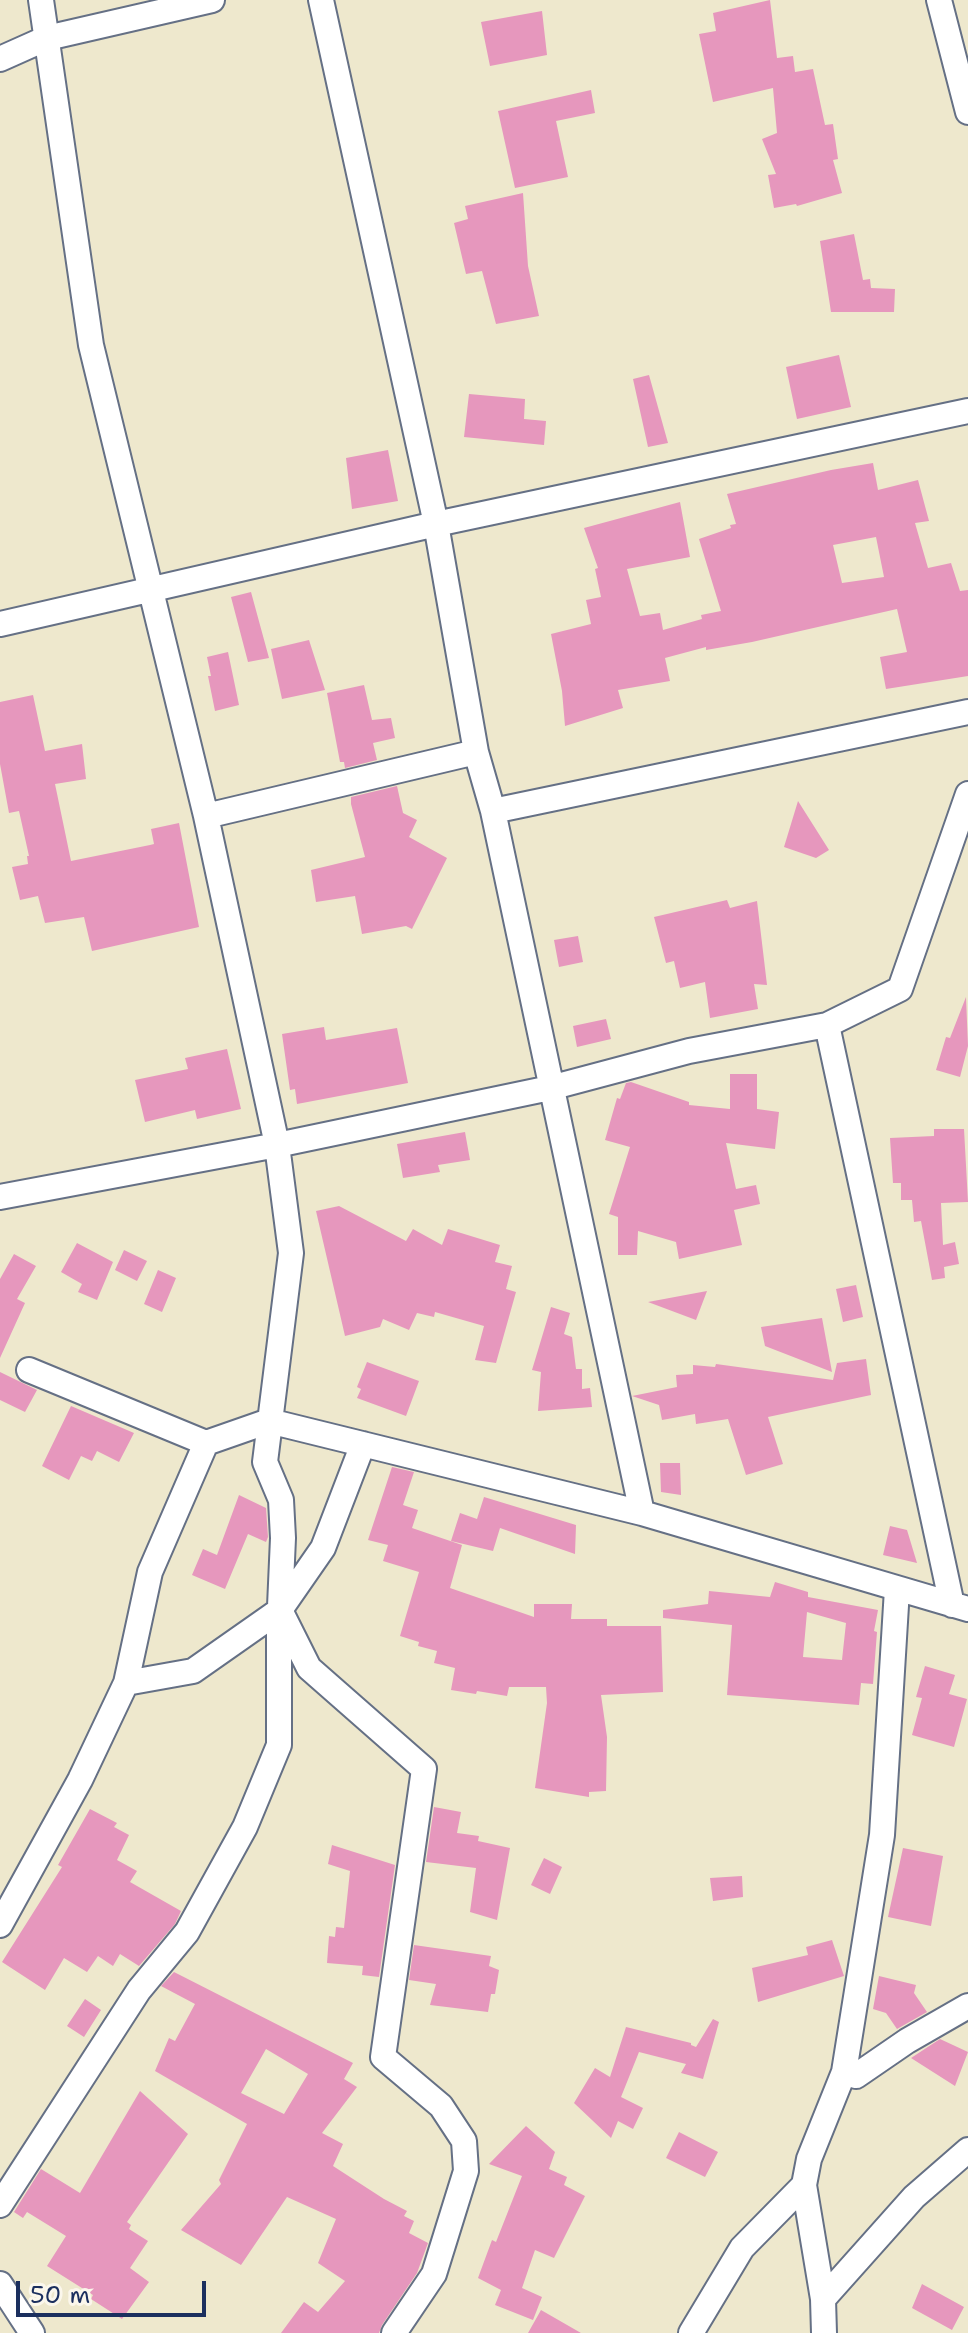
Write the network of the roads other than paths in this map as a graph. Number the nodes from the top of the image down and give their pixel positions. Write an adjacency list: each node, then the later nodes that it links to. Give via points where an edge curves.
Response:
1 (41, 0): 5 (street)
2 (212, 0): 5 (street)
3 (321, 0): 9 (street)
4 (939, 0): 7 (street)
5 (47, 38): 6 (street); 10 (street, via 91,345)
6 (0, 59)
7 (968, 112)
8 (968, 411): 9 (street)
9 (436, 524): 10 (street); 13 (street)
10 (150, 591): 11 (street); 16 (street)
11 (0, 624)
12 (968, 712): 15 (street)
13 (476, 752): 15 (street); 16 (street)
14 (968, 794): 17 (street, via 900,989)
15 (493, 811): 18 (street)
16 (206, 816): 19 (street)
17 (827, 1025): 18 (street, via 689,1051); 27 (street)
18 (550, 1088): 19 (street); 25 (street)
19 (277, 1145): 20 (street); 22 (street, via 291,1253)
20 (0, 1197)
21 (29, 1370): 23 (street)
22 (269, 1421): 23 (street); 24 (street); 28 (street, via 265,1462 282,1513)
23 (206, 1443): 29 (street, via 150,1572)
24 (363, 1444): 25 (street); 28 (street, via 323,1548)
25 (642, 1513): 26 (street)
26 (897, 1589): 27 (street); 32 (street, via 882,1835)
27 (960, 1607)
28 (280, 1610): 29 (street, via 193,1671); 35 (street, via 279,1745 245,1827 187,1932 139,1990); 39 (street, via 309,1668 424,1769 383,2057 441,2106 464,2141 466,2171 434,2274)
29 (126, 1683): 30 (street)
30 (0, 1925)
31 (968, 2006): 32 (street, via 856,2076)
32 (844, 2072): 34 (street)
33 (968, 2150): 37 (street, via 914,2197)
34 (804, 2185): 37 (street); 40 (street, via 742,2248)
35 (0, 2205)
36 (0, 2284): 38 (street)
37 (823, 2299): 41 (street)
38 (32, 2333)
39 (394, 2333)
40 (691, 2333)
41 (824, 2333)

